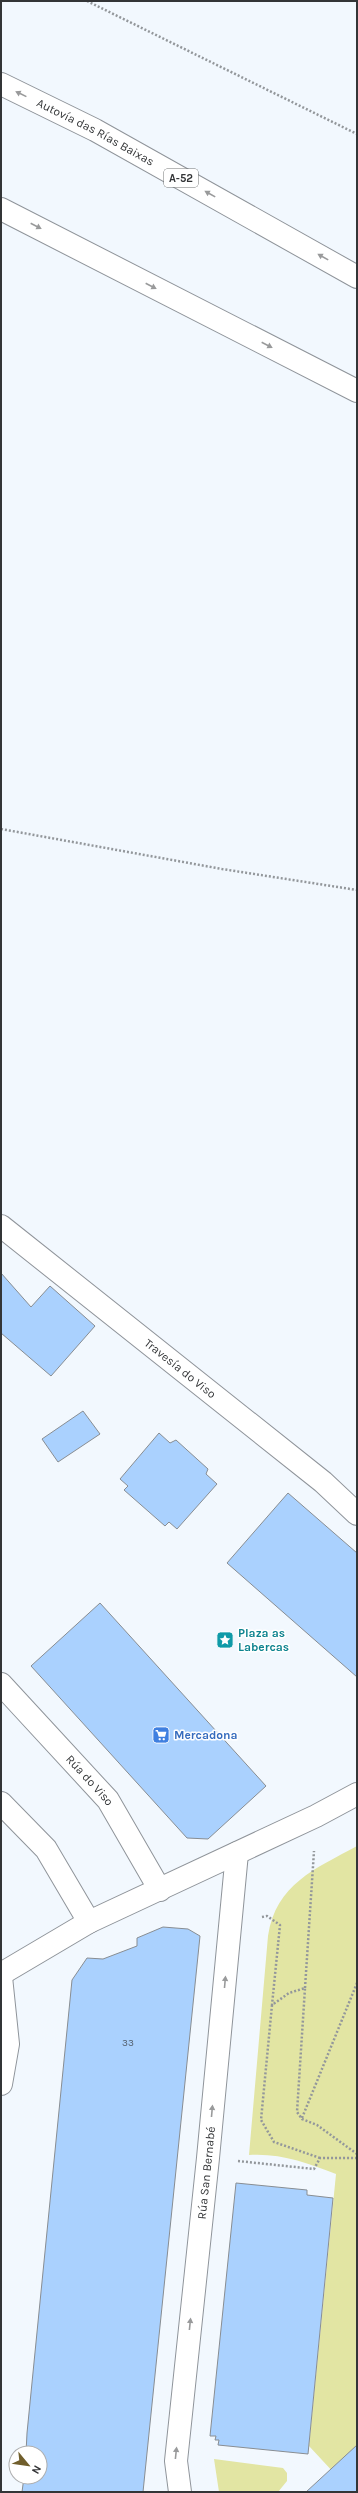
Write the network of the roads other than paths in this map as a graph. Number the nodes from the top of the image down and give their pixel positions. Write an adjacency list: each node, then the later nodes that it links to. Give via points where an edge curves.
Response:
1 (1, 84): 3 (main road, Autovía das Rías Baixas / A-52, one-way to 1, via 95,130)
2 (1, 209): 4 (main road, one-way to 4)
3 (357, 276)
4 (357, 391)
5 (1, 1226): 6 (main road, Travesía do Viso, via 323,1482)
6 (357, 1514)
7 (1, 1684): 11 (main road, Rúa do Viso, via 108,1800)
8 (357, 1794): 10 (main road)
9 (1, 1802): 12 (main road, via 46,1848)
10 (237, 1853): 11 (main road); 15 (main road, Rúa San Bernabé, one-way to 10, via 176,2460)
11 (160, 1890): 12 (main road)
12 (89, 1922): 13 (main road)
13 (1, 1976): 14 (main road, via 8,2044)
14 (1, 2084)
15 (180, 2492)

